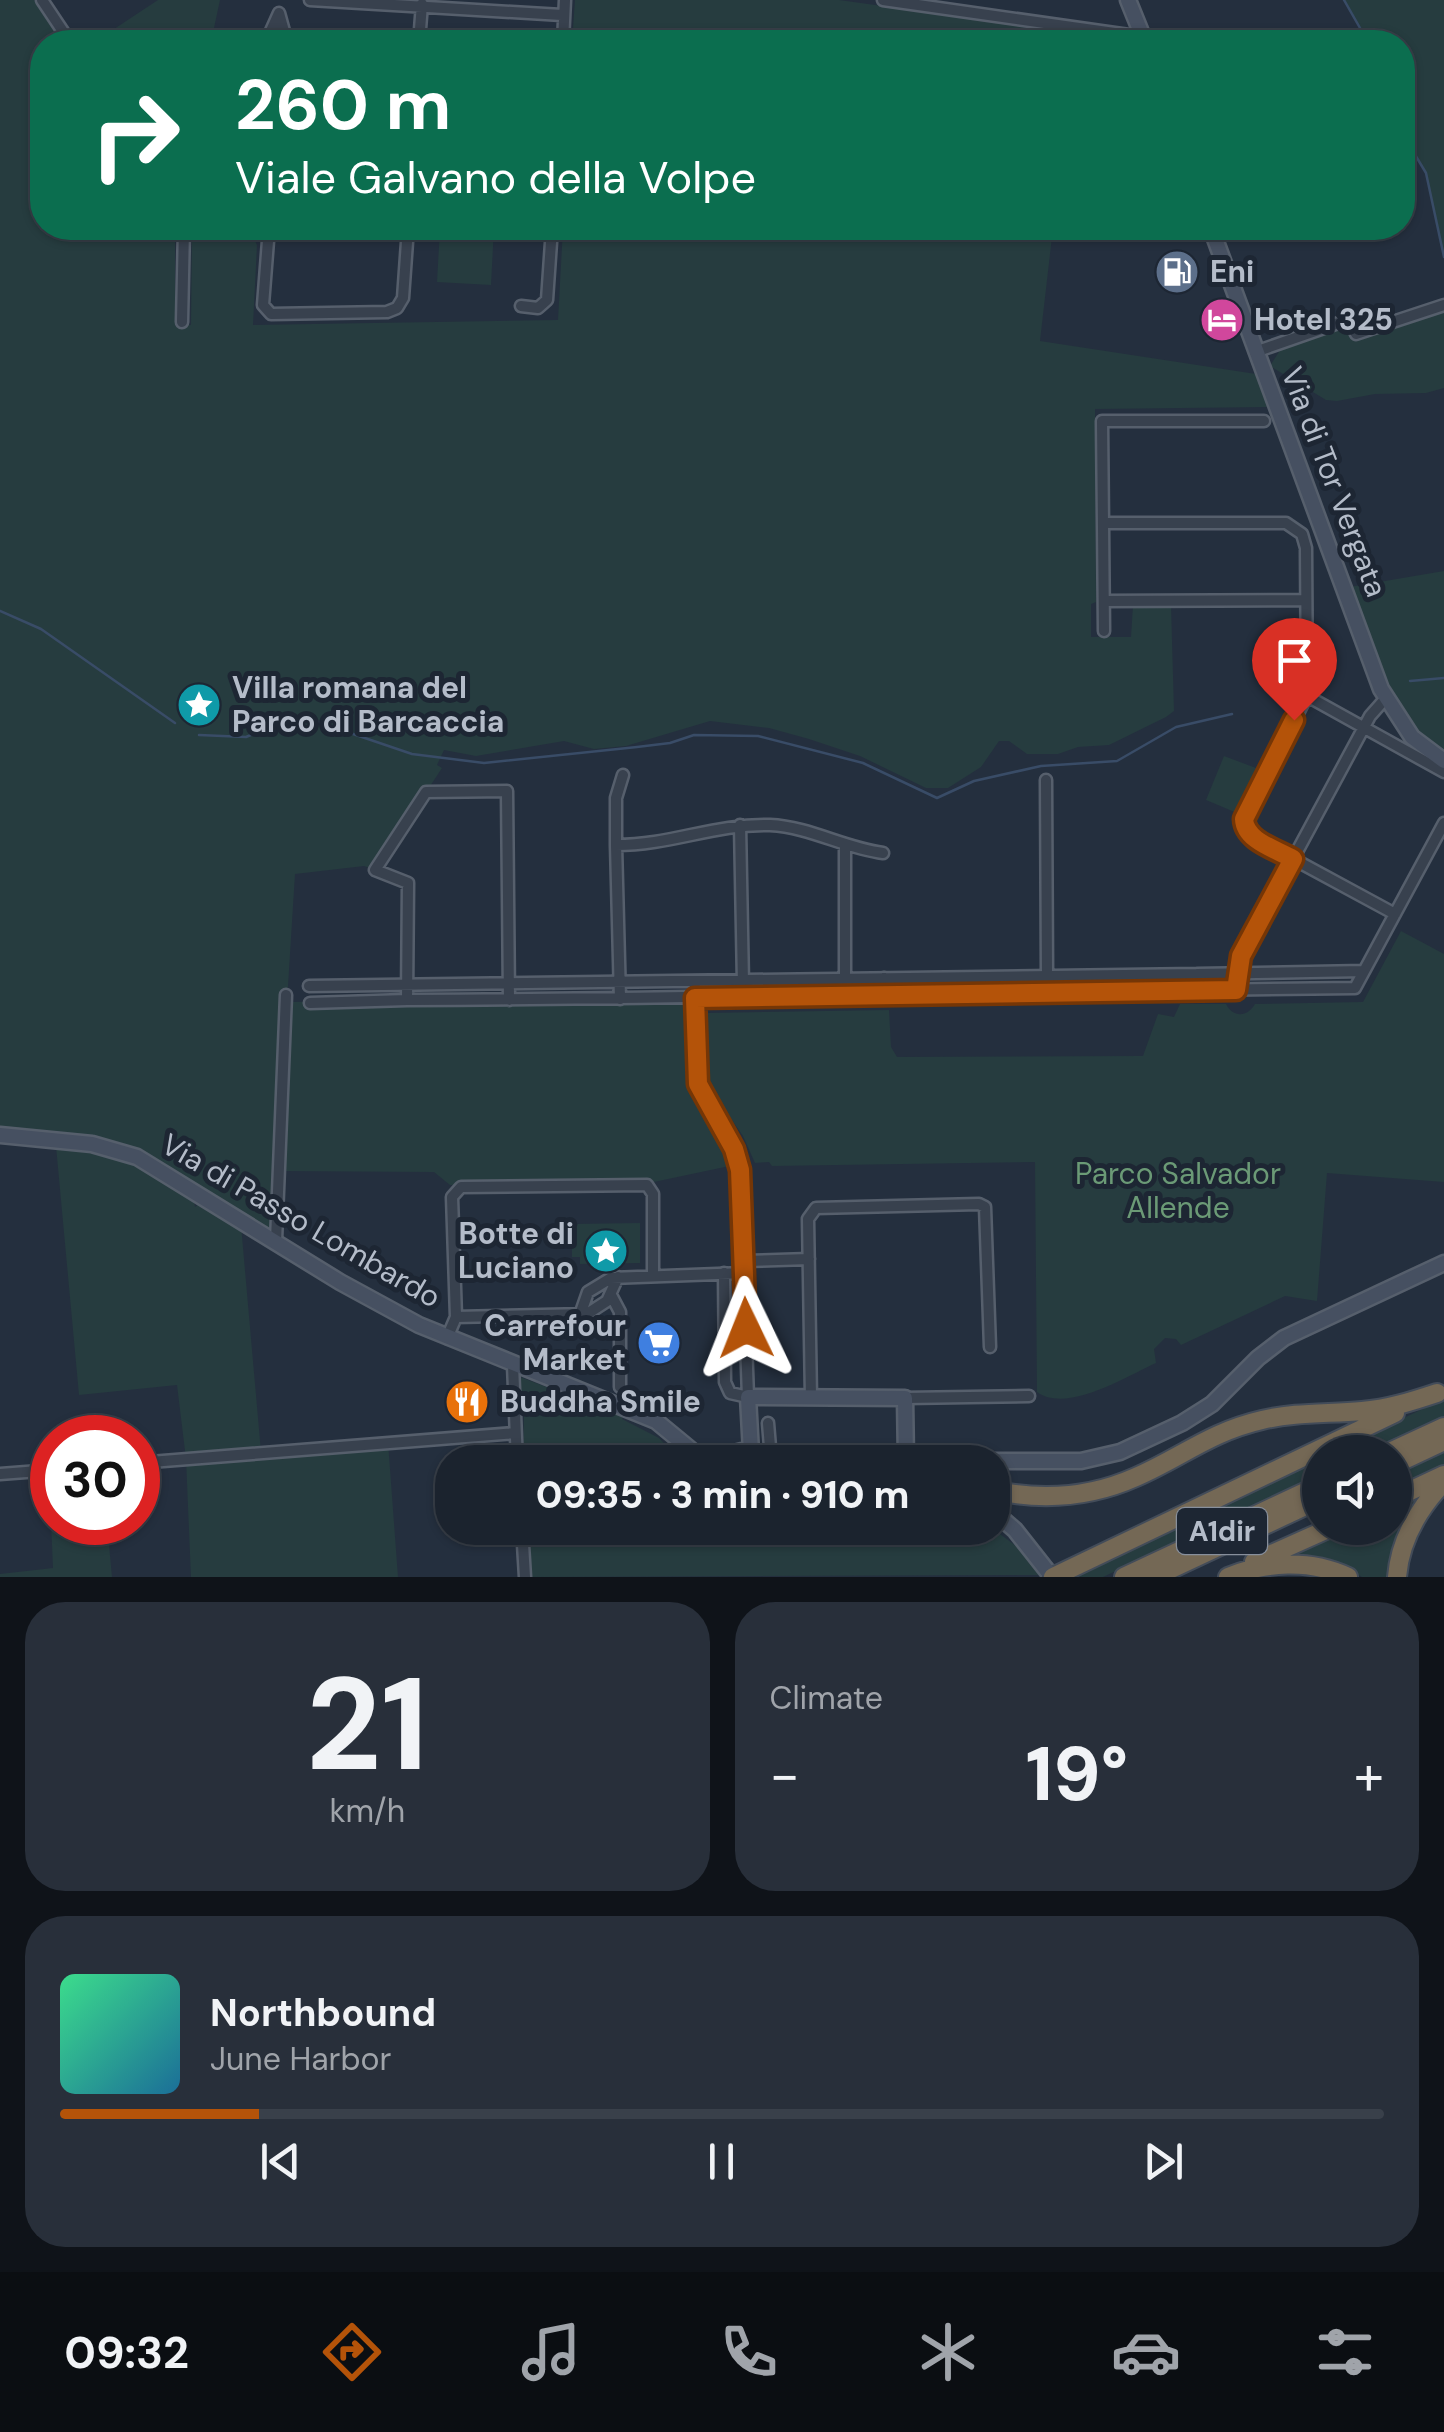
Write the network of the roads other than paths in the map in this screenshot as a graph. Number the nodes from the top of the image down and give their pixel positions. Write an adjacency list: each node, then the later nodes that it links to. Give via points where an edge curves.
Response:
1 (42, 0): 10 (street)
2 (280, 0): 8 (street)
3 (310, 0): 7 (street)
4 (565, 0): 9 (street)
5 (883, 0): 15 (street)
6 (1128, 0): 16 (street)
7 (422, 3): 9 (street); 13 (street)
8 (279, 13): 11 (street); 12 (street)
9 (562, 14): 14 (street)
10 (62, 30)
11 (271, 30)
12 (284, 30)
13 (420, 30)
14 (563, 30)
15 (1079, 30)
16 (1140, 30)
17 (184, 240): 24 (street)
18 (268, 240): 19 (street, via 267,312 397,308)
19 (407, 240)
20 (551, 240): 23 (street, via 547,300 538,308)
21 (1214, 240): 25 (street, Via di Tor Vergata)
22 (1444, 305): 25 (street, via 1356,334 1350,319)
23 (522, 306)
24 (182, 322)
25 (1256, 352): 32 (street, Via di Tor Vergata)
26 (1264, 421): 27 (street, via 1102,421)
27 (1104, 523): 28 (street); 29 (street, via 1286,523 1302,534 1306,548)
28 (1104, 600): 29 (street); 30 (street)
29 (1305, 600): 31 (street)
30 (1104, 631)
31 (1307, 696): 33 (street); 45 (street, via 1243,824 1249,835)
32 (1386, 698): 33 (street); 34 (street, Via di Tor Vergata, via 1412,737)
33 (1364, 727): 35 (street); 45 (street)
34 (1444, 761)
35 (1444, 772)
36 (623, 775): 41 (street)
37 (1046, 780): 50 (street)
38 (1444, 824): 42 (street)
39 (740, 825): 40 (street, via 798,828); 41 (street, via 660,844); 53 (street)
40 (845, 844): 44 (street); 52 (street)
41 (616, 845): 56 (street)
42 (1432, 845): 43 (street); 46 (street)
43 (1444, 852)
44 (883, 853)
45 (1293, 859): 46 (street); 49 (street)
46 (1395, 914): 47 (street)
47 (1364, 972): 49 (street); 60 (street, via 1356,988)
48 (1197, 974): 49 (street); 50 (street); 59 (street)
49 (1236, 974): 60 (street)
50 (1047, 976): 51 (street)
51 (884, 978): 52 (street); 61 (street)
52 (845, 979): 53 (street); 62 (street)
53 (743, 980): 54 (street); 64 (street)
54 (695, 981): 56 (street); 65 (street)
55 (510, 982): 56 (street); 57 (street); 57 (street, via 507,792 426,792 370,868 408,882); 68 (street)
56 (619, 982): 66 (street)
57 (408, 983): 58 (street); 67 (street)
58 (309, 986)
59 (1198, 990): 60 (street); 61 (street)
60 (1236, 990)
61 (884, 993): 62 (street)
62 (846, 994): 64 (street)
63 (286, 995): 71 (street)
64 (743, 996): 65 (street)
65 (695, 998): 66 (street); 74 (street, via 696,1078 739,1164)
66 (620, 999): 68 (street)
67 (407, 1000): 68 (street); 69 (street)
68 (509, 1000)
69 (310, 1003)
70 (0, 1135): 71 (street, Via di Passo Lombardo, via 127,1153)
71 (276, 1241): 81 (street, Via di Passo Lombardo, via 354,1291)
72 (809, 1260): 74 (street); 82 (street, via 808,1219 816,1208 981,1204 987,1211); 88 (street)
73 (1444, 1263): 104 (street, via 1284,1338 1212,1404 1116,1454)
74 (744, 1267): 75 (street); 87 (street)
75 (724, 1274): 76 (street); 87 (street, via 725,1382 730,1393)
76 (653, 1276): 77 (street); 80 (street, via 648,1185 458,1188 452,1197 460,1255)
77 (618, 1277): 78 (street); 79 (street, via 591,1288)
78 (611, 1295): 79 (street, via 595,1311); 84 (street, via 620,1310)
79 (580, 1314): 80 (street)
80 (456, 1318): 81 (street)
81 (447, 1338): 83 (street, Via di Passo Lombardo)
82 (990, 1347)
83 (513, 1365): 92 (street); 93 (street, Via di Passo Lombardo, via 656,1421)
84 (620, 1387)
85 (1440, 1392): 109 (highway, via 1380,1409 1243,1424 1140,1476 1083,1494); 116 (highway)
86 (1028, 1396): 89 (street)
87 (748, 1397): 88 (street); 99 (street)
88 (811, 1398): 89 (street)
89 (905, 1398): 101 (street)
90 (768, 1423): 100 (street)
91 (1444, 1427): 95 (highway)
92 (514, 1433): 96 (street); 103 (street)
93 (674, 1435): 97 (street, Via di Passo Lombardo); 98 (street, Via di Passo Lombardo)
94 (1444, 1441): 102 (highway)
95 (1412, 1442)
96 (515, 1445)
97 (681, 1445)
98 (687, 1445)
99 (751, 1445)
100 (770, 1445)
101 (906, 1445)
102 (1412, 1456)
103 (160, 1461)
104 (1010, 1461)
105 (30, 1472): 106 (street)
106 (0, 1474)
107 (1444, 1479): 108 (highway); 121 (highway, via 1413,1523)
108 (1412, 1491)
109 (1010, 1493)
110 (1302, 1493): 117 (highway, A1dir)
111 (1302, 1507): 118 (highway, A1dir)
112 (1010, 1529): 116 (street)
113 (1302, 1541): 119 (highway)
114 (523, 1545): 115 (street)
115 (525, 1577)
116 (1052, 1577)
117 (1124, 1577)
118 (1154, 1577)
119 (1225, 1577): 120 (highway, via 1295,1564)
120 (1348, 1577)
121 (1397, 1577)

